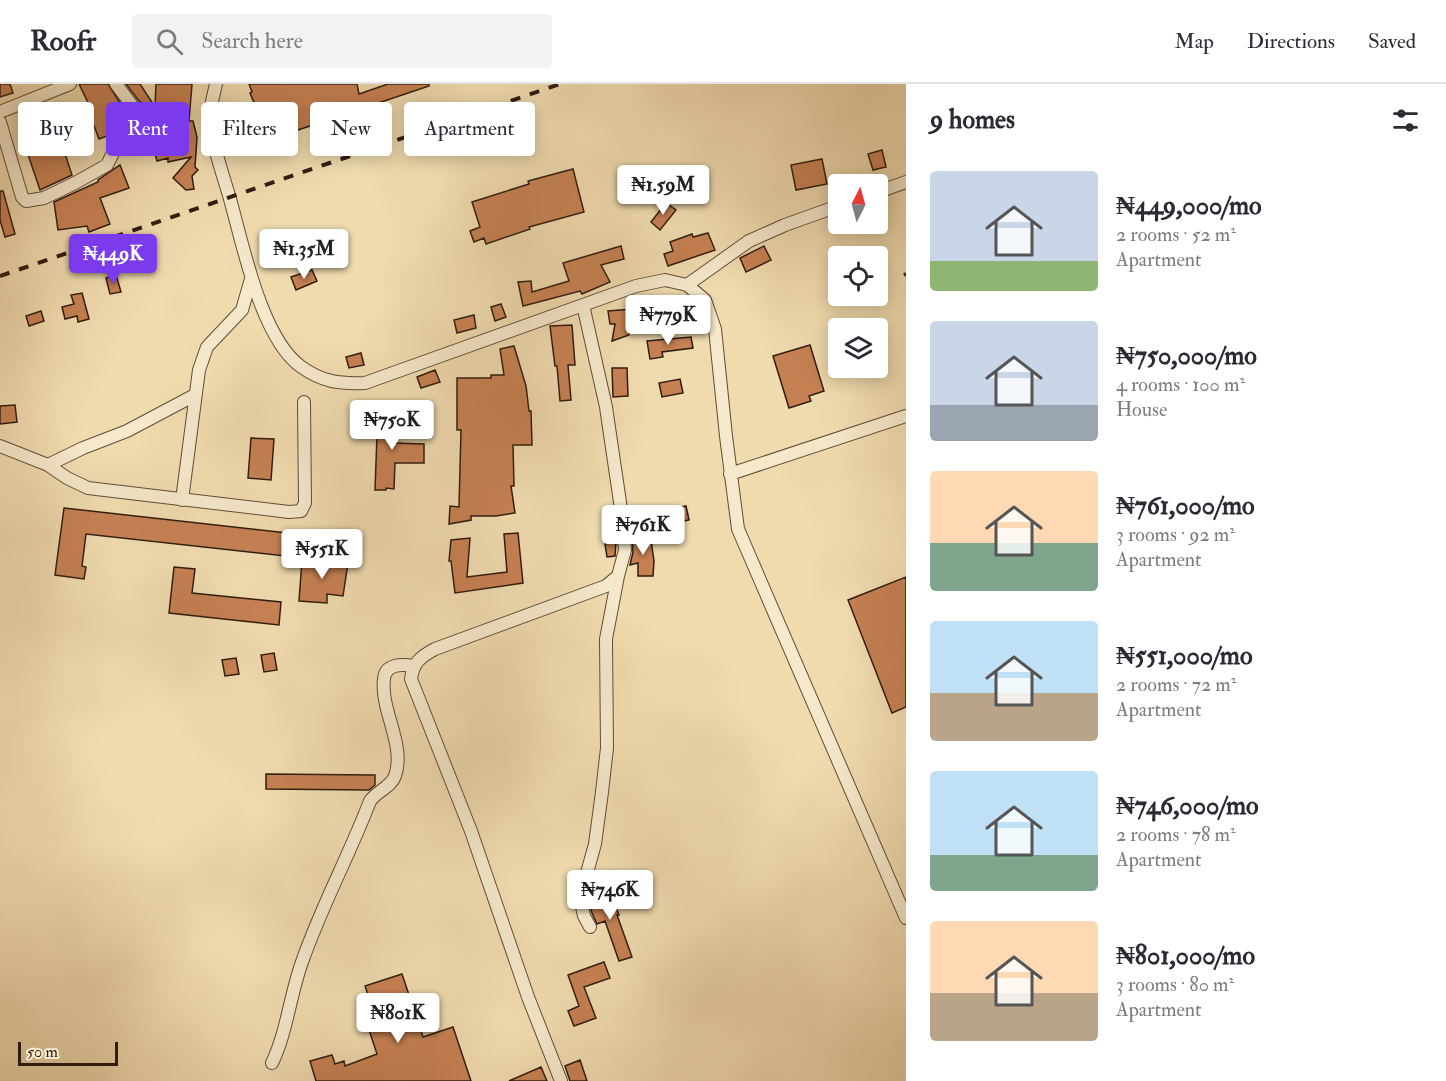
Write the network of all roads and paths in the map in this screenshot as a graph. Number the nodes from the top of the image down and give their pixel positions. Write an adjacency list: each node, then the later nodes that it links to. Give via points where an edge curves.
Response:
1 (70, 84): 4 (street)
2 (116, 84): 5 (street, via 134,108 136,116 130,133 119,141 107,165 44,198 26,201 22,197)
3 (216, 84): 9 (street, via 210,128)
4 (0, 112)
5 (0, 122)
6 (906, 182): 7 (street)
7 (888, 188)
8 (828, 210): 10 (street, via 749,241)
9 (251, 279): 11 (street, via 277,340 298,365 320,378 342,384 365,383); 12 (street, via 242,310 207,347)
10 (687, 285): 11 (street, via 665,280); 17 (street, via 705,300 716,329)
11 (583, 305): 19 (street, via 606,407 621,509 625,550)
12 (195, 395): 16 (street, via 127,431); 18 (street)
13 (304, 402): 18 (street, via 302,511)
14 (906, 416): 17 (street)
15 (0, 446): 16 (street)
16 (48, 465): 18 (street, via 88,488)
17 (730, 474): 21 (street, via 738,529)
18 (182, 500)
19 (618, 576): 20 (street, via 606,586 435,650); 22 (street, via 606,639 607,748 602,792 595,844 580,898)
20 (413, 666): 23 (street, via 394,666 384,678 396,750 395,777 370,801 336,878 302,962); 24 (street, via 411,679 416,696 471,831)
21 (906, 918)
22 (590, 927)
23 (272, 1063)
24 (561, 1081)

